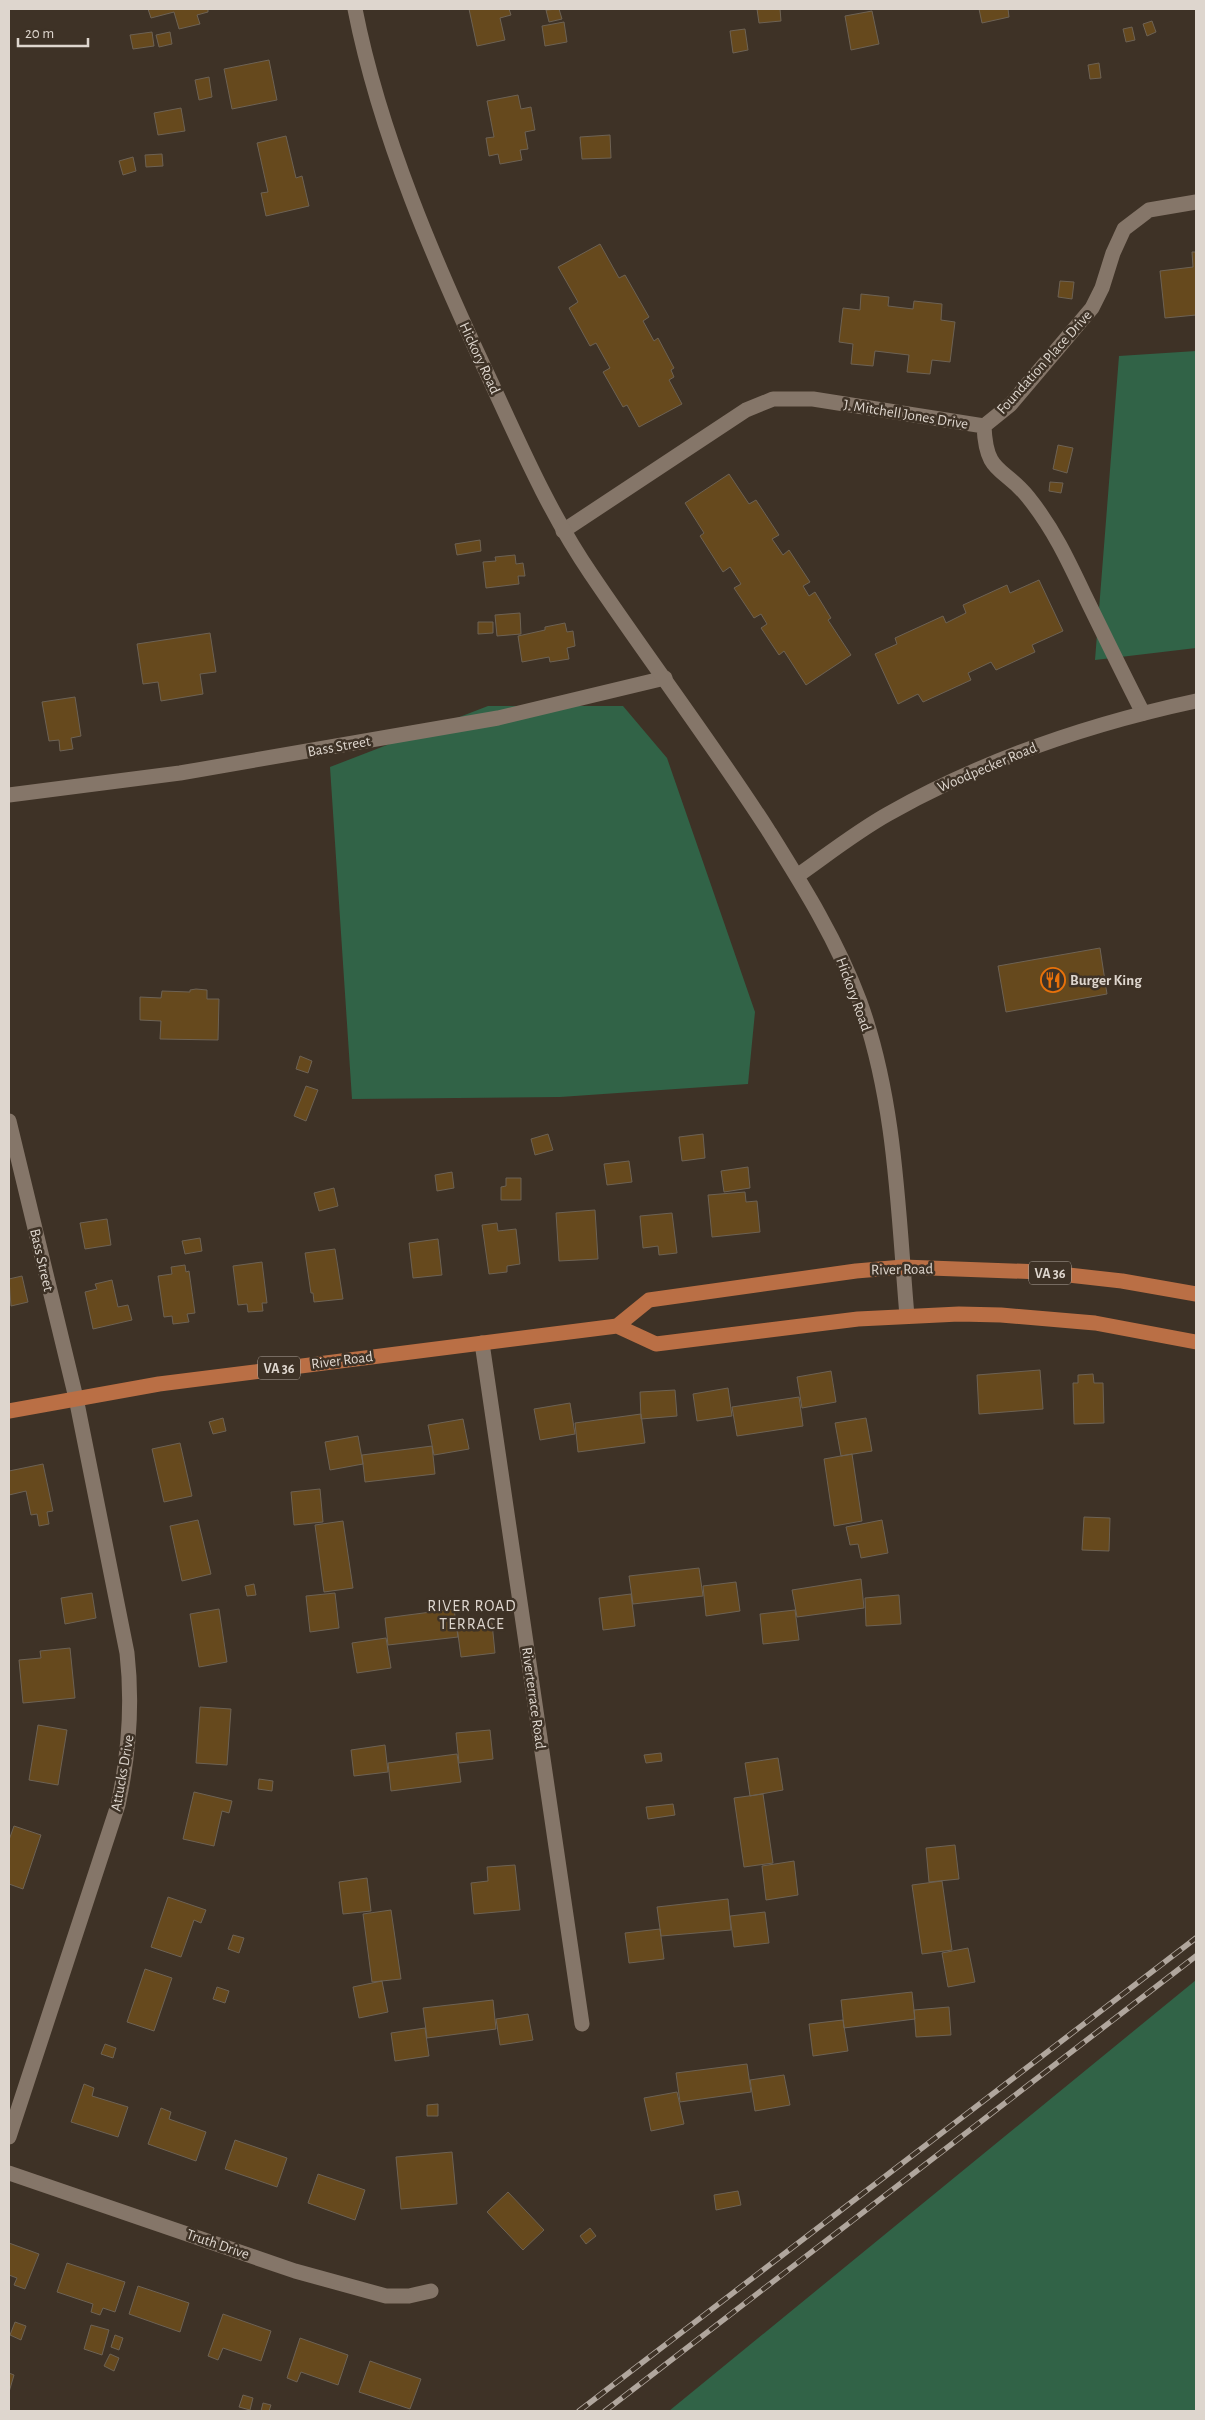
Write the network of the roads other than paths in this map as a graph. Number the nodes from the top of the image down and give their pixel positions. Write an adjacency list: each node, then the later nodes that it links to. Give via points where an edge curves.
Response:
1 (355, 9): 4 (street, Hickory Road, via 387,124 424,230 465,326)
2 (1196, 202): 3 (street, Foundation Place Drive, via 1149,210 1124,228 1092,308 1010,405)
3 (984, 426): 4 (street, J. Mitchell Jones Drive, via 813,399 773,399 746,410); 7 (street, J. Mitchell Jones Drive, via 985,444 991,461 999,473 1026,494 1053,530)
4 (563, 531): 5 (street, Hickory Road)
5 (666, 678): 8 (street, Bass Street, via 488,720 180,774); 9 (street, Hickory Road)
6 (1196, 701): 7 (street, Woodpecker Road)
7 (1143, 713): 9 (street, Woodpecker Road, via 1042,744 950,781 887,815)
8 (9, 795)
9 (797, 876): 11 (street, Hickory Road, via 842,958 869,1034 890,1136)
10 (9, 1121): 17 (street, Bass Street)
11 (902, 1266): 12 (main road, River Road / VA 36, via 1042,1272); 13 (street, Hickory Road); 14 (main road, River Road / VA 36, via 649,1300)
12 (1196, 1294)
13 (907, 1316): 14 (main road, via 756,1330 656,1344); 15 (main road, via 959,1314 1044,1318 1095,1323)
14 (617, 1326): 16 (main road, River Road / VA 36)
15 (1196, 1342)
16 (482, 1343): 17 (main road, River Road / VA 36, via 159,1384); 19 (street, Riverterrace Road)
17 (76, 1398): 18 (main road, River Road / VA 36); 20 (street, Attucks Drive, via 128,1653 130,1734 118,1806)
18 (9, 1411)
19 (582, 2024)
20 (9, 2137)
21 (9, 2172): 22 (street, Truth Drive, via 295,2271 386,2296 409,2296)
22 (431, 2291)

